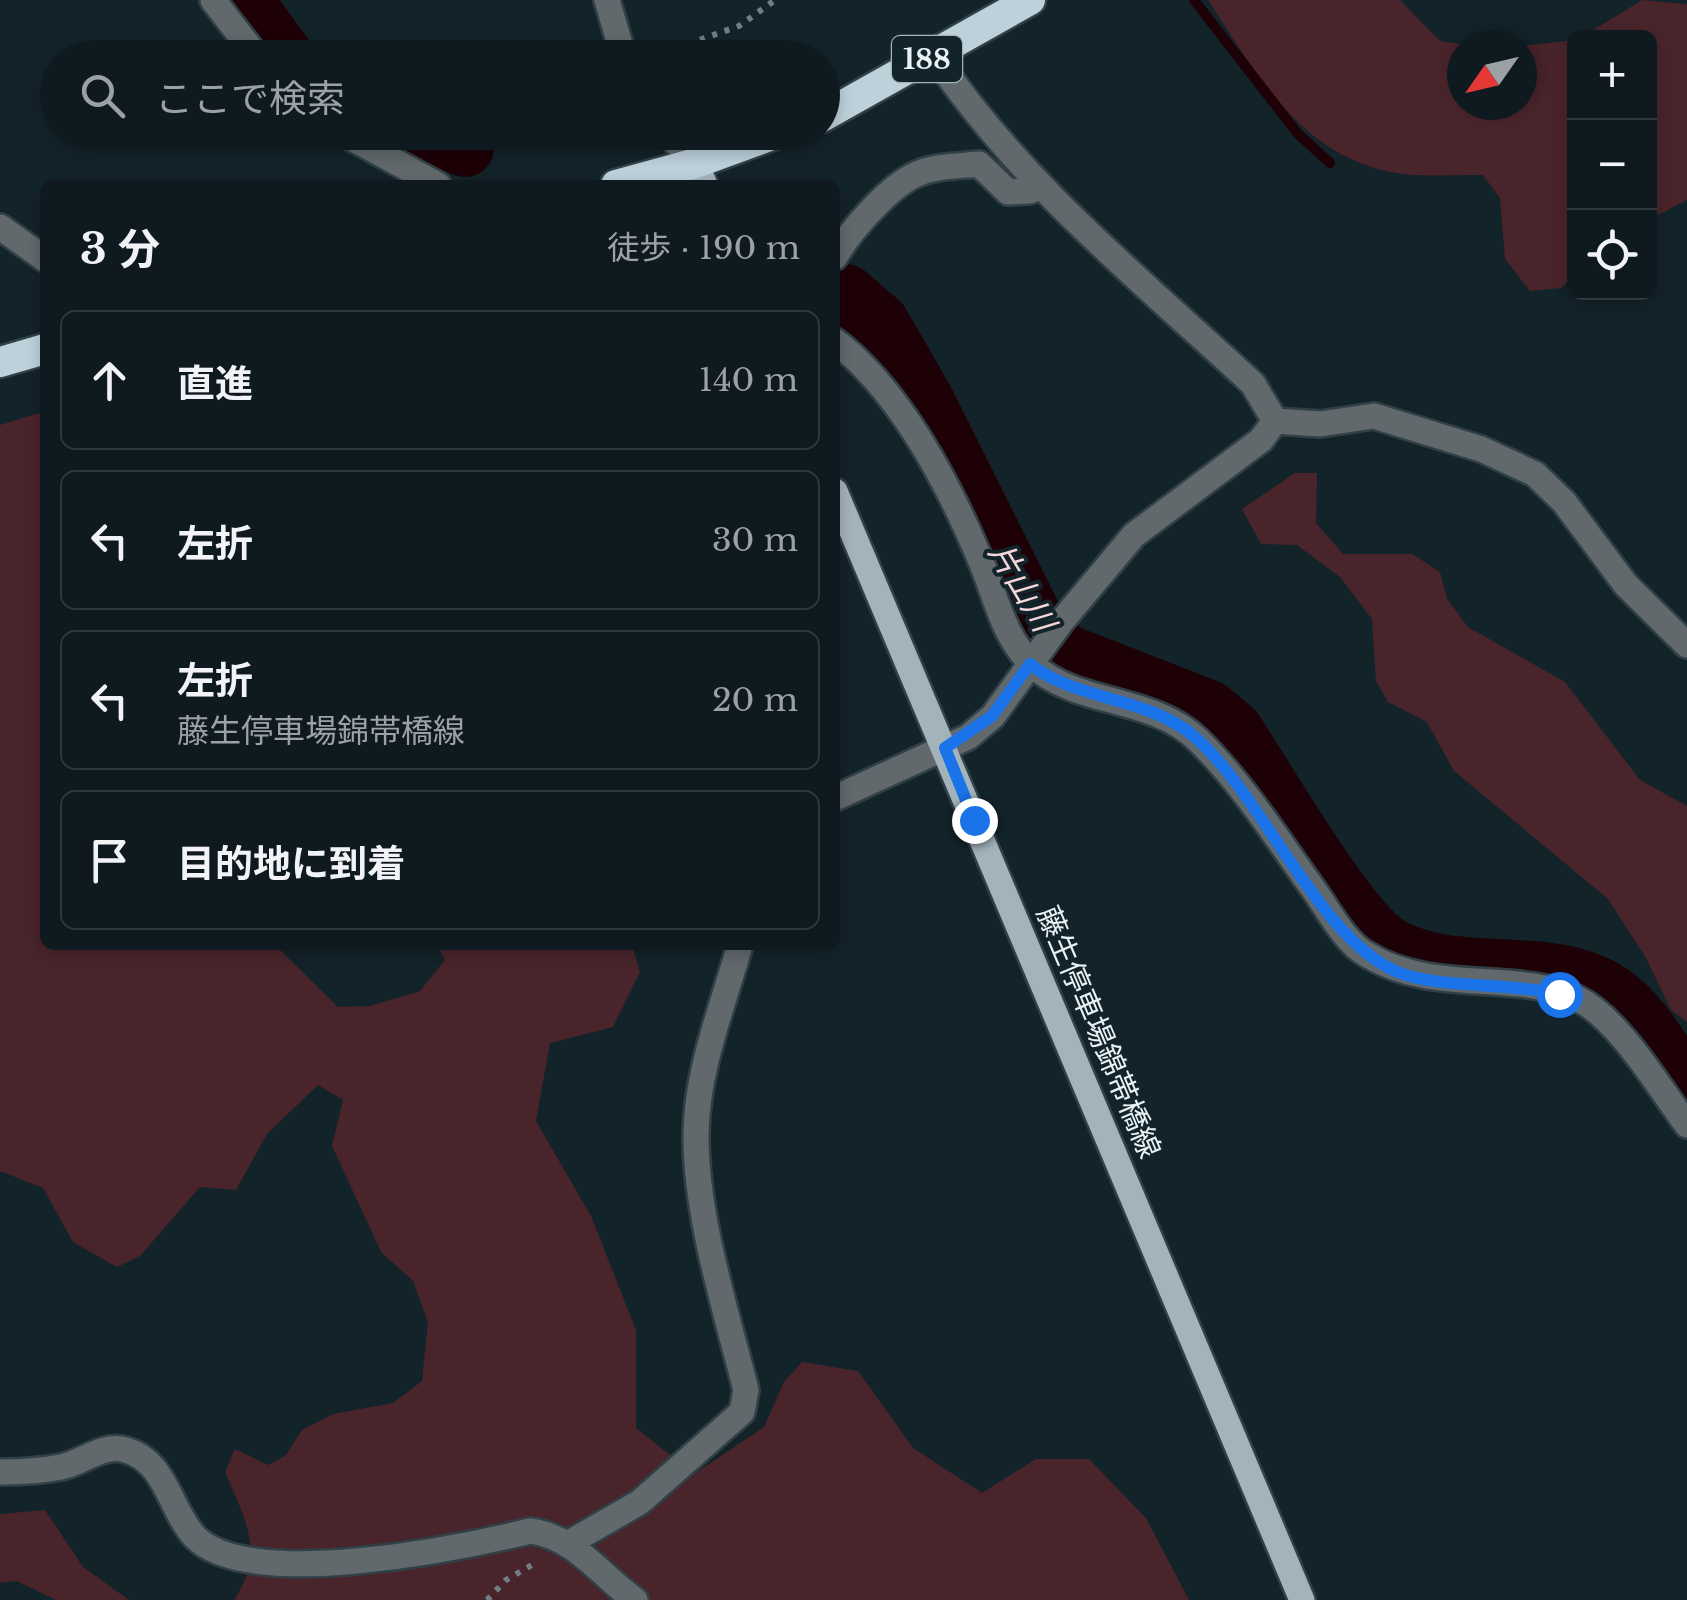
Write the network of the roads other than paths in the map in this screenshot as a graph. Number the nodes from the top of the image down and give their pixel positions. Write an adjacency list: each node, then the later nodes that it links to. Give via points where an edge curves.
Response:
1 (213, 0): 4 (street)
2 (606, 0): 5 (street)
3 (1030, 0): 6 (highway, 188)
4 (244, 40)
5 (618, 40)
6 (934, 56): 7 (highway, 188); 14 (street)
7 (840, 107)
8 (374, 150): 12 (street)
9 (681, 150): 11 (street)
10 (746, 150): 11 (highway)
11 (700, 174): 13 (highway)
12 (429, 180)
13 (654, 180)
14 (1039, 186): 16 (street, via 1008,192 979,164 929,169 850,231); 21 (street, via 1253,384)
15 (0, 227): 17 (street)
16 (840, 248)
17 (40, 255)
18 (840, 345): 24 (street, via 898,403 980,558 1005,626)
19 (40, 350): 20 (highway)
20 (0, 362)
21 (1275, 420): 23 (street, via 1320,424 1374,416 1535,474 1626,585); 24 (street, via 1261,440 1134,534)
22 (840, 503): 25 (main road, 藤生停車場錦帯橋線)
23 (1687, 645)
24 (1036, 655): 25 (street, via 992,716); 28 (street, via 1047,677 1163,715 1196,737 1240,785 1361,952 1402,974 1579,1000 1610,1025)
25 (945, 748): 26 (street); 32 (main road, 藤生停車場錦帯橋線)
26 (840, 796)
27 (739, 950): 30 (street, via 702,1082 696,1132 698,1175 746,1390 742,1412 640,1502)
28 (1687, 1125)
29 (0, 1472): 30 (street, via 65,1466 109,1448 124,1449 160,1477 196,1538 243,1559 396,1559 530,1531)
30 (569, 1543): 31 (street)
31 (635, 1600)
32 (1302, 1600)

